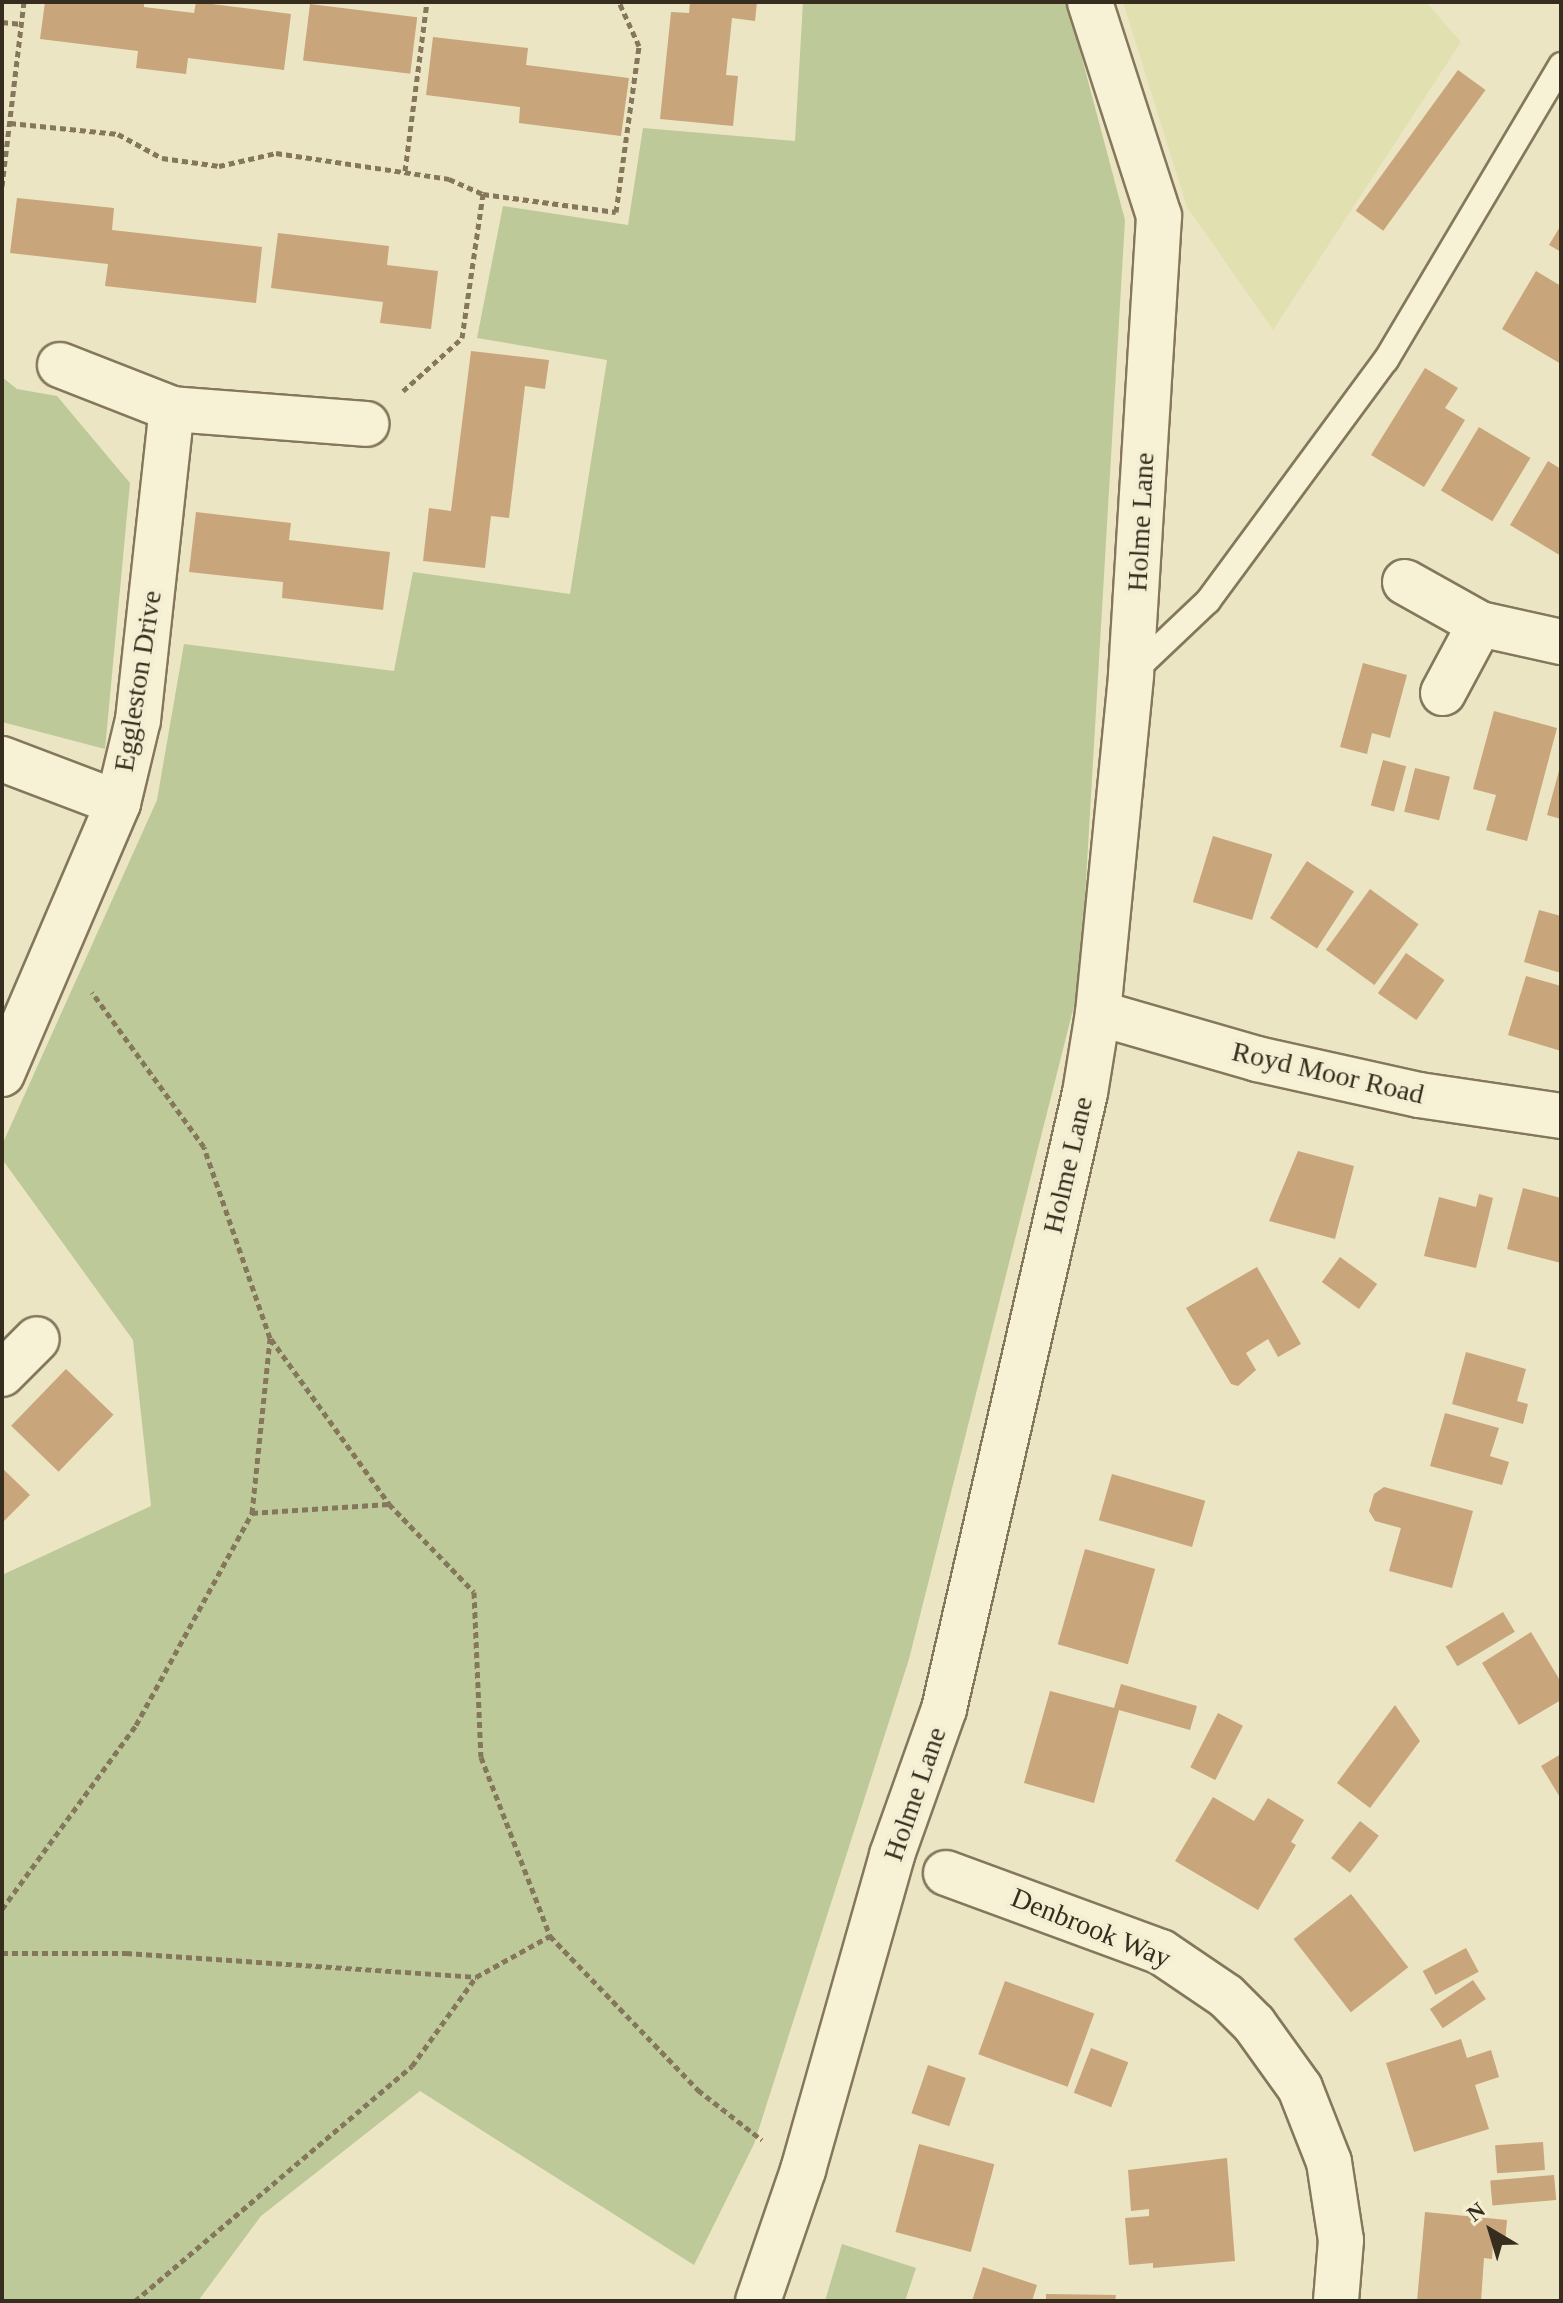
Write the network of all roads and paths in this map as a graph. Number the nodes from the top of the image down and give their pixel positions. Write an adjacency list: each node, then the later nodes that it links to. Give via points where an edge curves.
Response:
1 (24, 2): 6 (path)
2 (427, 2): 9 (path)
3 (619, 2): 11 (path, via 639,46 616,212)
4 (1090, 2): 18 (street, Holme Lane, via 1159,216)
5 (2, 22): 6 (path)
6 (22, 24): 8 (path)
7 (1561, 65): 18 (lane, via 1386,360 1208,601)
8 (10, 123): 9 (path, via 118,134 162,158 219,166 276,153); 10 (path)
9 (405, 171): 11 (path, via 449,179)
10 (2, 186)
11 (483, 194): 14 (path, via 462,338)
12 (60, 365): 13 (street)
13 (172, 409): 14 (street); 21 (street, Eggleston Drive, via 138,720)
14 (366, 424)
15 (1405, 582): 16 (street)
16 (1480, 624): 17 (street); 19 (street)
17 (1561, 642)
18 (1131, 674): 23 (street, Holme Lane)
19 (1443, 693)
20 (2, 759): 21 (street)
21 (118, 803): 22 (street, Eggleston Drive)
22 (58, 946): 24 (street, Eggleston Drive); 26 (path, via 204,1147)
23 (1098, 1013): 25 (street, Royd Moor Road, via 1301,1069 1419,1095); 36 (street, Holme Lane, via 1085,1093 944,1709 892,1855)
24 (2, 1074)
25 (1561, 1116)
26 (270, 1338): 29 (path); 30 (path)
27 (37, 1339): 28 (street)
28 (2, 1374)
29 (389, 1504): 30 (path); 33 (path, via 474,1592 481,1757)
30 (252, 1513): 32 (path, via 136,1725)
31 (946, 1873): 39 (street, Denbrook Way, via 1161,1952 1226,1996 1254,2024 1300,2088 1329,2162 1341,2240)
32 (2, 1909)
33 (550, 1936): 35 (path); 36 (path, via 698,2090)
34 (2, 1953): 35 (path, via 126,1953)
35 (476, 1977): 37 (path, via 412,2066)
36 (803, 2170): 38 (street, Holme Lane)
37 (135, 2301)
38 (758, 2301)
39 (1336, 2301)

